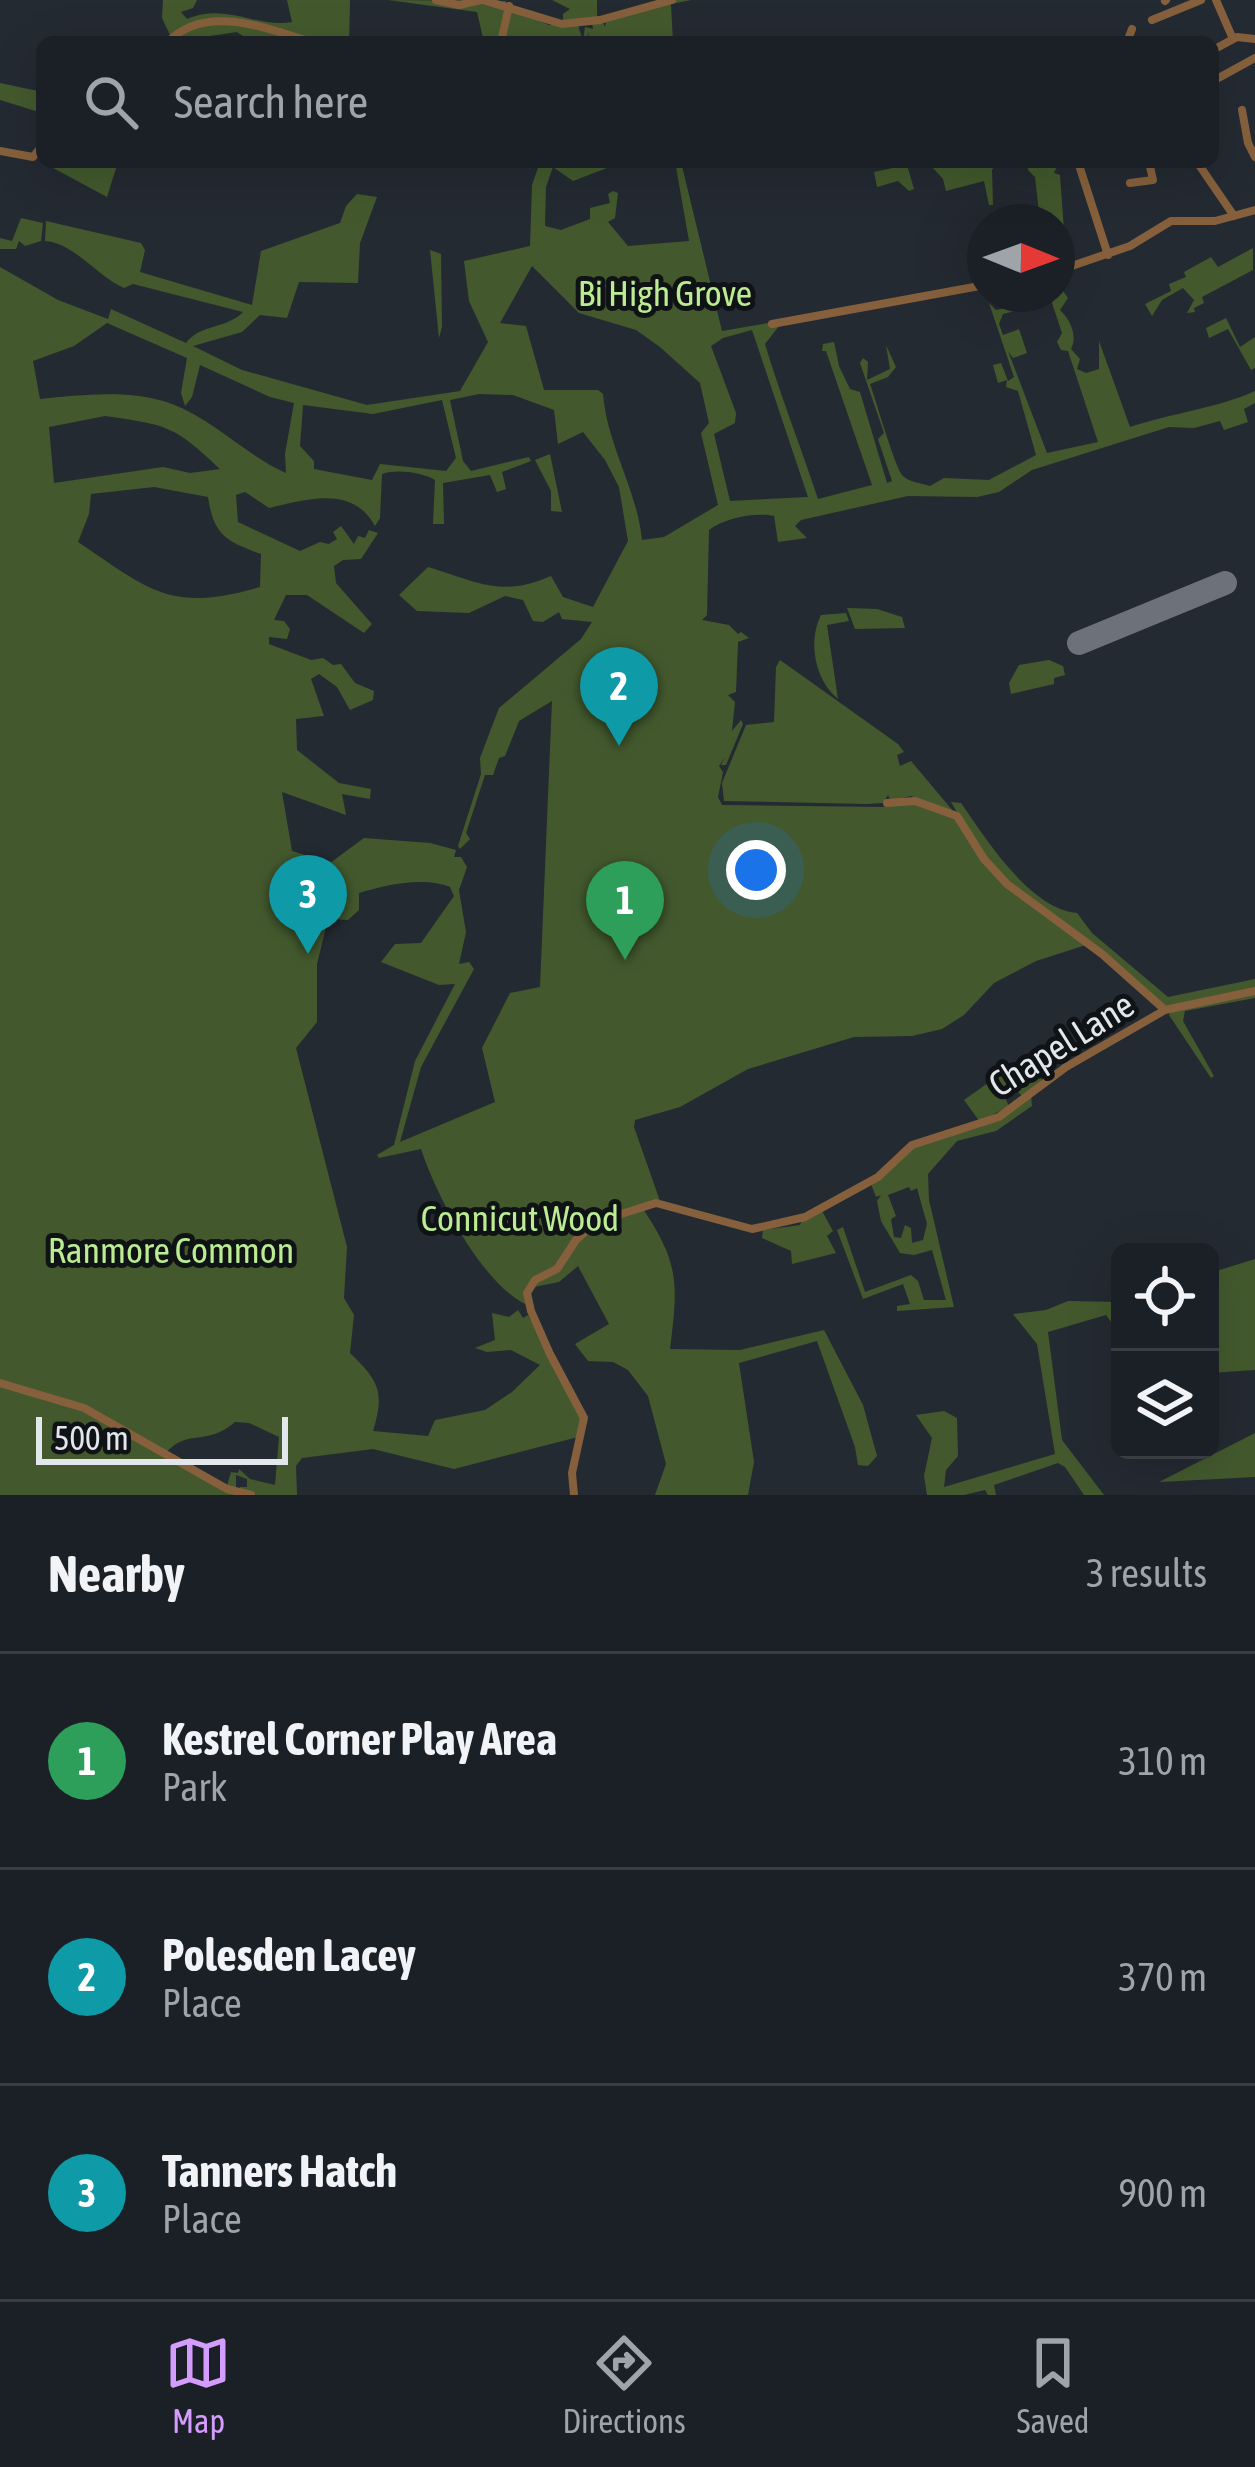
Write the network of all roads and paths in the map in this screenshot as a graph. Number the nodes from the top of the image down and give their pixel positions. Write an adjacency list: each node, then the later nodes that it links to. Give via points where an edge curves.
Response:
1 (436, 0): 2 (street)
2 (482, 0): 7 (street)
3 (672, 0): 7 (street, via 583,24 548,23)
4 (1166, 0): 8 (street)
5 (1201, 0): 8 (street)
6 (1216, 0): 15 (street)
7 (509, 6): 13 (street)
8 (1170, 13): 9 (street)
9 (1152, 20)
10 (1132, 29): 14 (street)
11 (173, 36): 12 (street, via 199,22 242,22)
12 (290, 36)
13 (502, 36)
14 (1129, 36)
15 (1233, 39): 16 (street); 17 (street)
16 (1255, 39)
17 (1219, 47)
18 (1255, 58): 19 (street)
19 (1219, 78)
20 (1242, 110): 21 (street)
21 (1252, 146): 24 (street)
22 (0, 151): 23 (street)
23 (36, 153)
24 (1255, 157)
25 (1080, 168): 31 (street)
26 (1150, 168): 28 (street, via 1153,180)
27 (1201, 168): 30 (street)
28 (1130, 183)
29 (1255, 210): 30 (street)
30 (1234, 217): 31 (street, via 1166,223)
31 (1108, 255): 32 (street)
32 (1075, 265)
33 (967, 288): 34 (street)
34 (772, 325)
35 (887, 803): 37 (street, via 915,801 957,816 998,875)
36 (1255, 991): 37 (street, Chapel Lane)
37 (1165, 1010): 40 (street, Chapel Lane, via 999,1117 912,1145 878,1178 805,1217 752,1229 656,1203 596,1222 557,1269 530,1284 528,1304 585,1422)
38 (0, 1383): 39 (street, via 85,1408)
39 (251, 1495)
40 (574, 1495)

